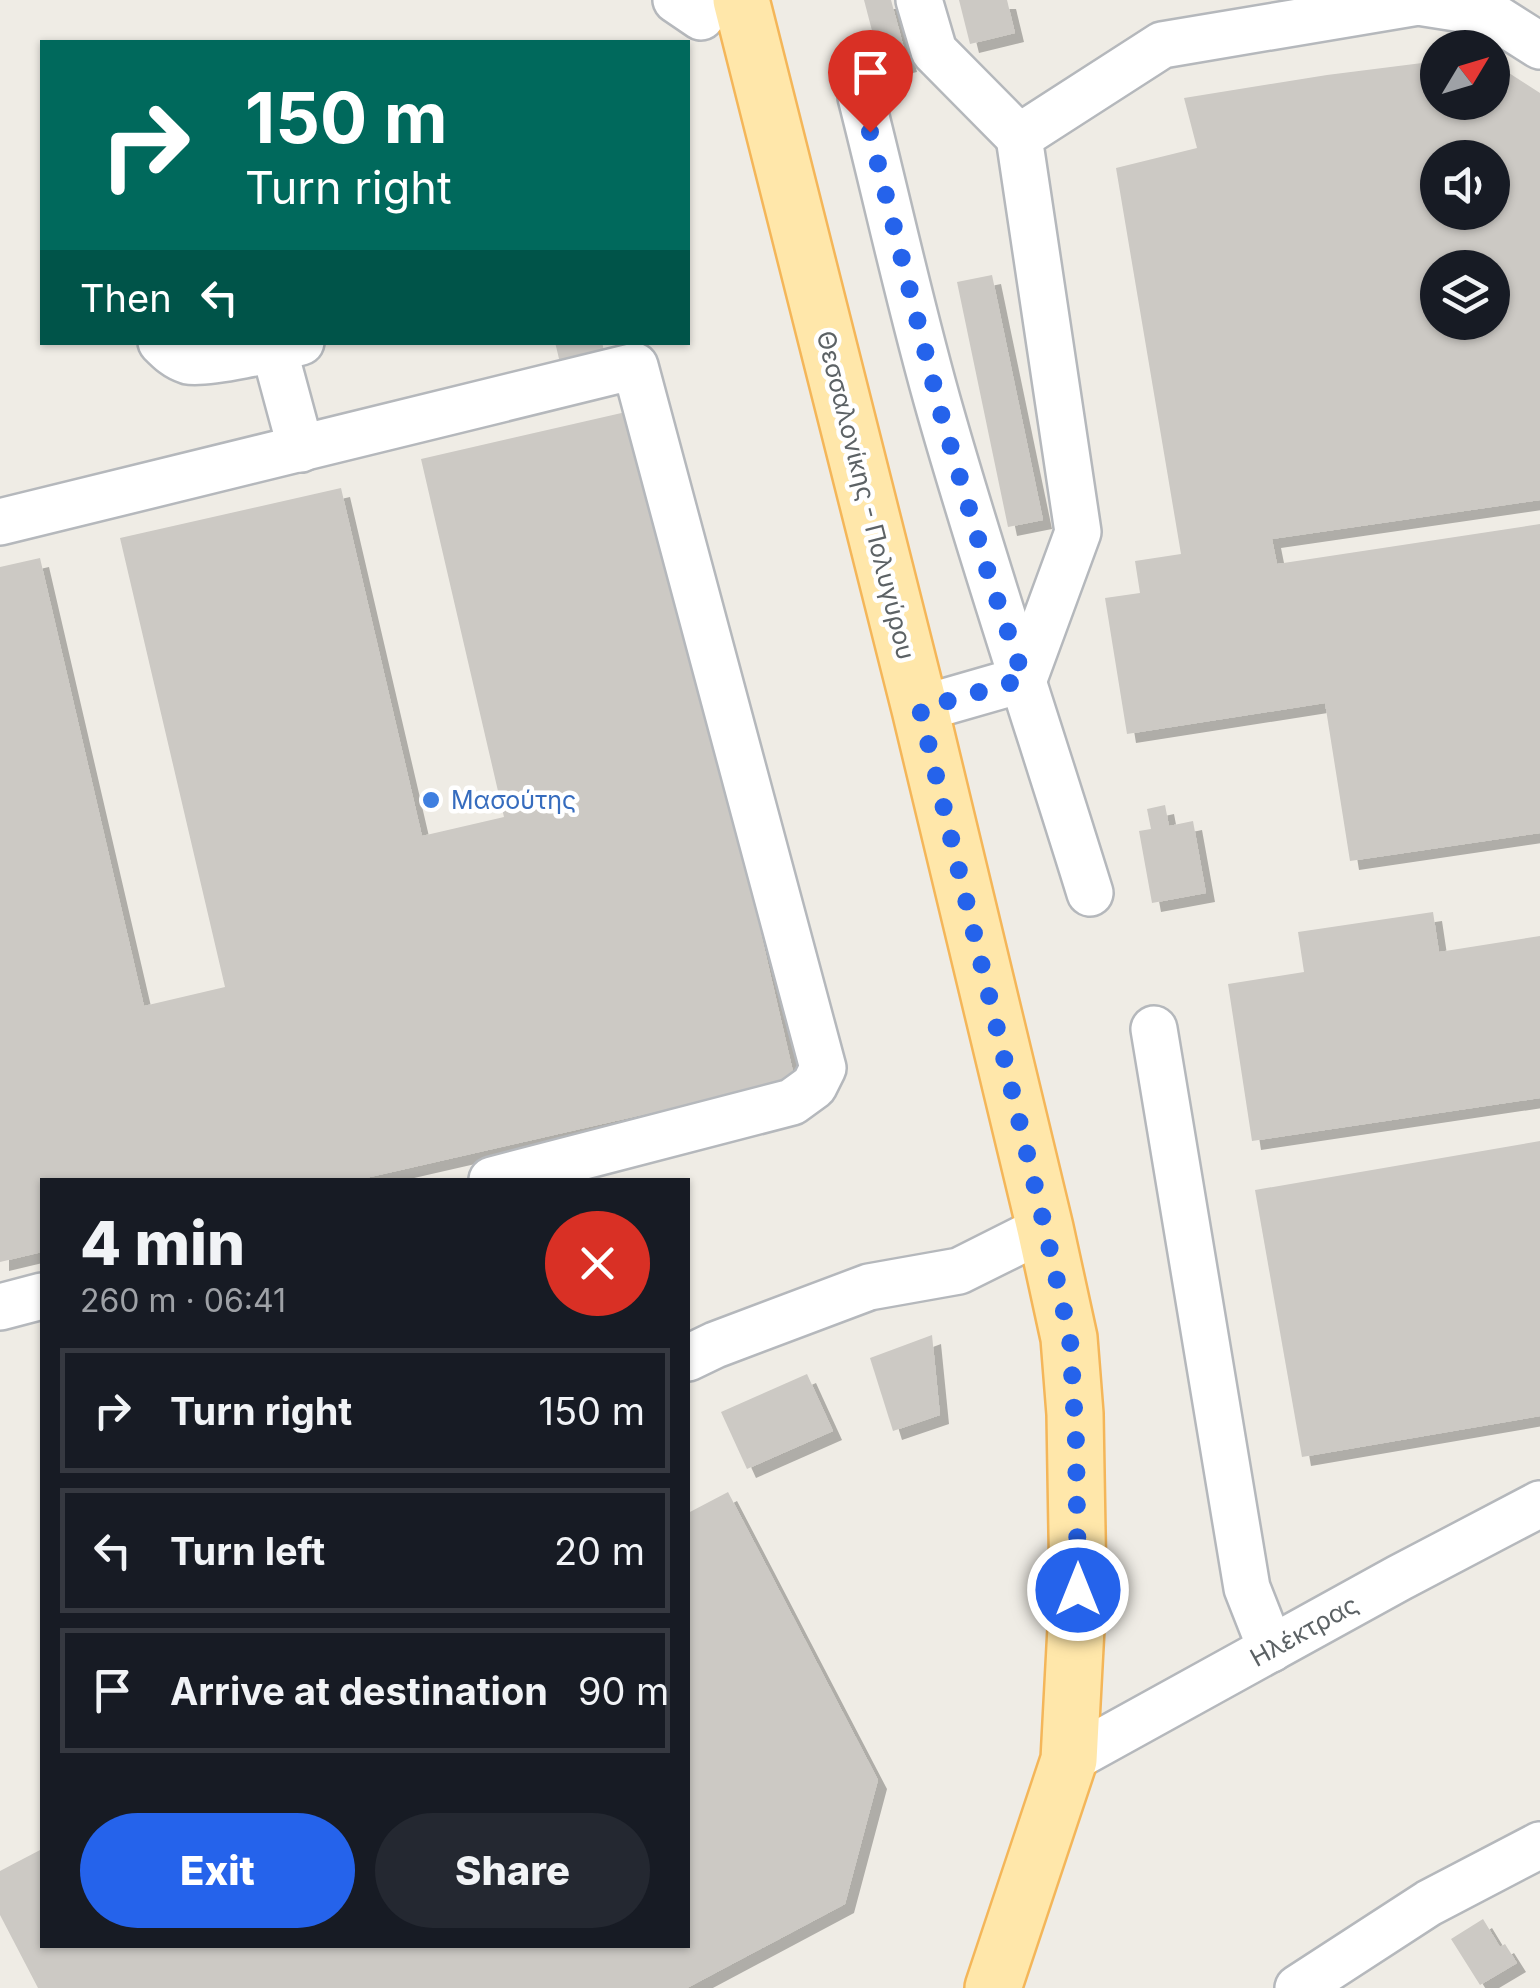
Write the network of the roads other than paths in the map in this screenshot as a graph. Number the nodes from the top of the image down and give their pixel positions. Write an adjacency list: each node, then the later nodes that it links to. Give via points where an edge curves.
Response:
1 (765, 0): 5 (street)
2 (918, 0): 7 (street, via 934,52)
3 (706, 6): 5 (main road, Θεσσαλονίκης - Πολυγύρου)
4 (1540, 46): 7 (street, via 1488,12 1418,2 1162,45)
5 (754, 54): 14 (main road, Θεσσαλονίκης - Πολυγύρου)
6 (862, 98): 13 (street, via 940,410)
7 (1019, 137): 13 (street, via 1078,532)
8 (165, 345): 9 (street, via 192,362)
9 (288, 346): 11 (street)
10 (632, 354): 11 (street); 17 (street, via 823,1068 814,1086 792,1102)
11 (301, 449): 12 (street)
12 (0, 522)
13 (1024, 679): 14 (street); 15 (street)
14 (920, 709): 18 (main road, Θεσσαλονίκης - Πολυγύρου)
15 (1090, 893)
16 (1154, 1029): 23 (street, via 1247,1588)
17 (500, 1178)
18 (1045, 1228): 21 (street, via 959,1271 868,1286); 24 (main road, Θεσσαλονίκης - Πολυγύρου, via 1070,1338 1075,1414 1078,1590)
19 (40, 1297): 20 (street)
20 (0, 1308)
21 (690, 1357)
22 (1540, 1504): 23 (street, Ηλέκτρας)
23 (1271, 1649): 24 (street, Ηλέκτρας)
24 (1069, 1760): 26 (main road, Θεσσαλονίκης - Πολυγύρου)
25 (1540, 1845): 27 (street, via 1429,1903)
26 (993, 1988)
27 (1298, 1988)

